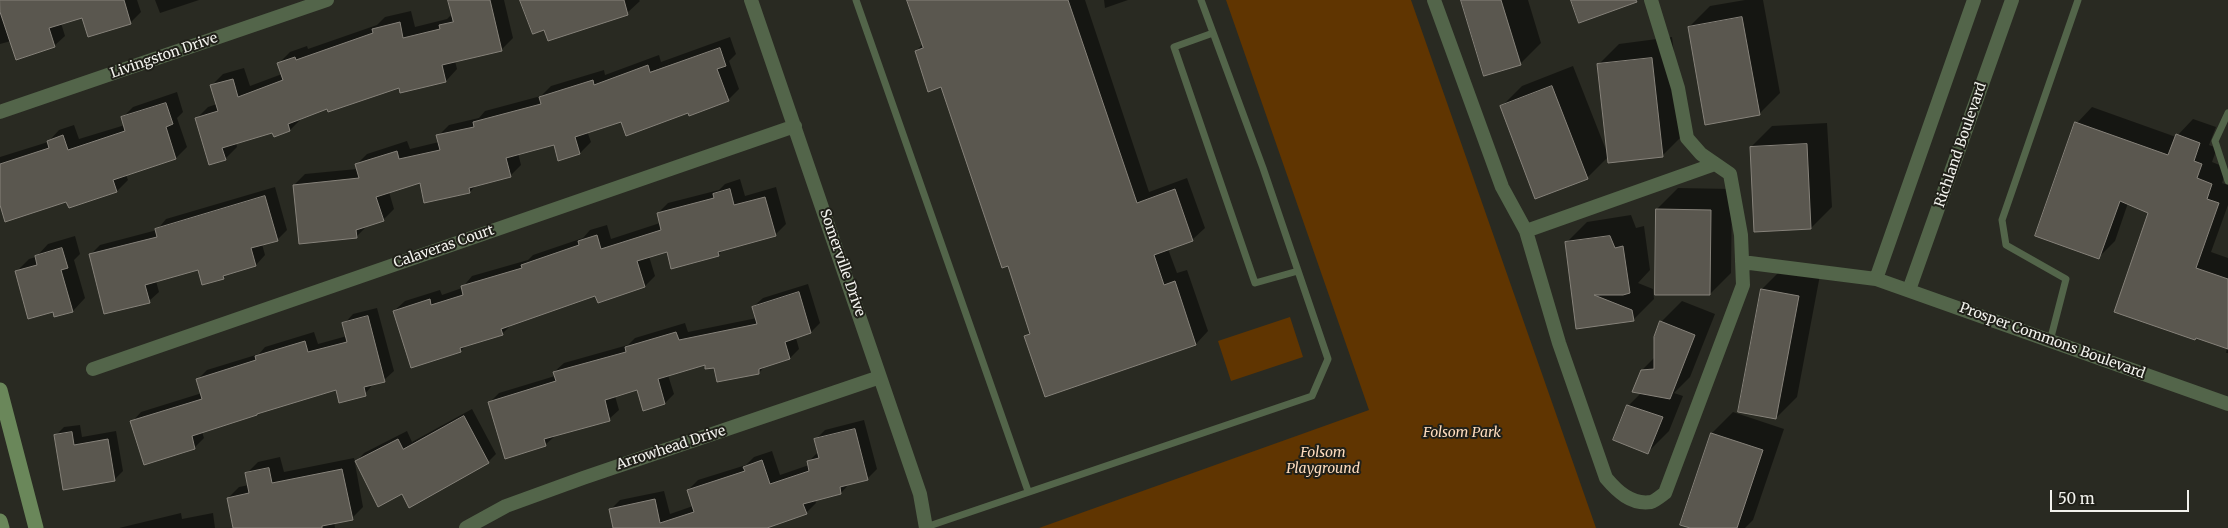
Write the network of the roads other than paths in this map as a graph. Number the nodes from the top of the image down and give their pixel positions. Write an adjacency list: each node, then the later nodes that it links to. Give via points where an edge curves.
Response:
1 (752, 0): 13 (street, Somerville Drive)
2 (856, 0): 26 (lane)
3 (1201, 0): 10 (lane)
4 (1434, 0): 16 (street, via 1502,186)
5 (1650, 0): 14 (street, via 1678,88 1687,138 1701,154)
6 (1974, 0): 19 (street)
7 (2012, 0): 20 (street, Richland Boulevard)
8 (2078, 0): 21 (lane, via 2002,220 2006,246 2066,279)
9 (322, 1): 11 (street, Livingston Drive)
10 (1214, 33): 18 (lane); 18 (lane, via 1174,47 1254,283)
11 (0, 112)
12 (2228, 114): 15 (lane, via 2215,141)
13 (795, 126): 22 (street, Calaveras Court); 23 (street, Somerville Drive)
14 (1716, 164): 16 (street); 17 (street, via 1730,174 1741,235)
15 (2228, 181)
16 (1526, 231): 17 (street, via 1559,343 1606,478 1621,495 1632,500 1651,502 1665,493 1743,285)
17 (1742, 262): 19 (street, Prosper Commons Boulevard)
18 (1298, 271): 26 (lane, via 1328,359 1312,396)
19 (1876, 279): 20 (street, Prosper Commons Boulevard)
20 (1909, 290): 21 (street, Prosper Commons Boulevard)
21 (2050, 341): 25 (street, Prosper Commons Boulevard)
22 (92, 369)
23 (880, 377): 28 (street, Somerville Drive, via 920,494); 31 (street, Arrowhead Drive, via 506,506)
24 (0, 390): 30 (street)
25 (2228, 404)
26 (1028, 491): 28 (lane)
27 (0, 521): 29 (street)
28 (926, 527)
29 (2, 528)
30 (36, 528)
31 (466, 528)

